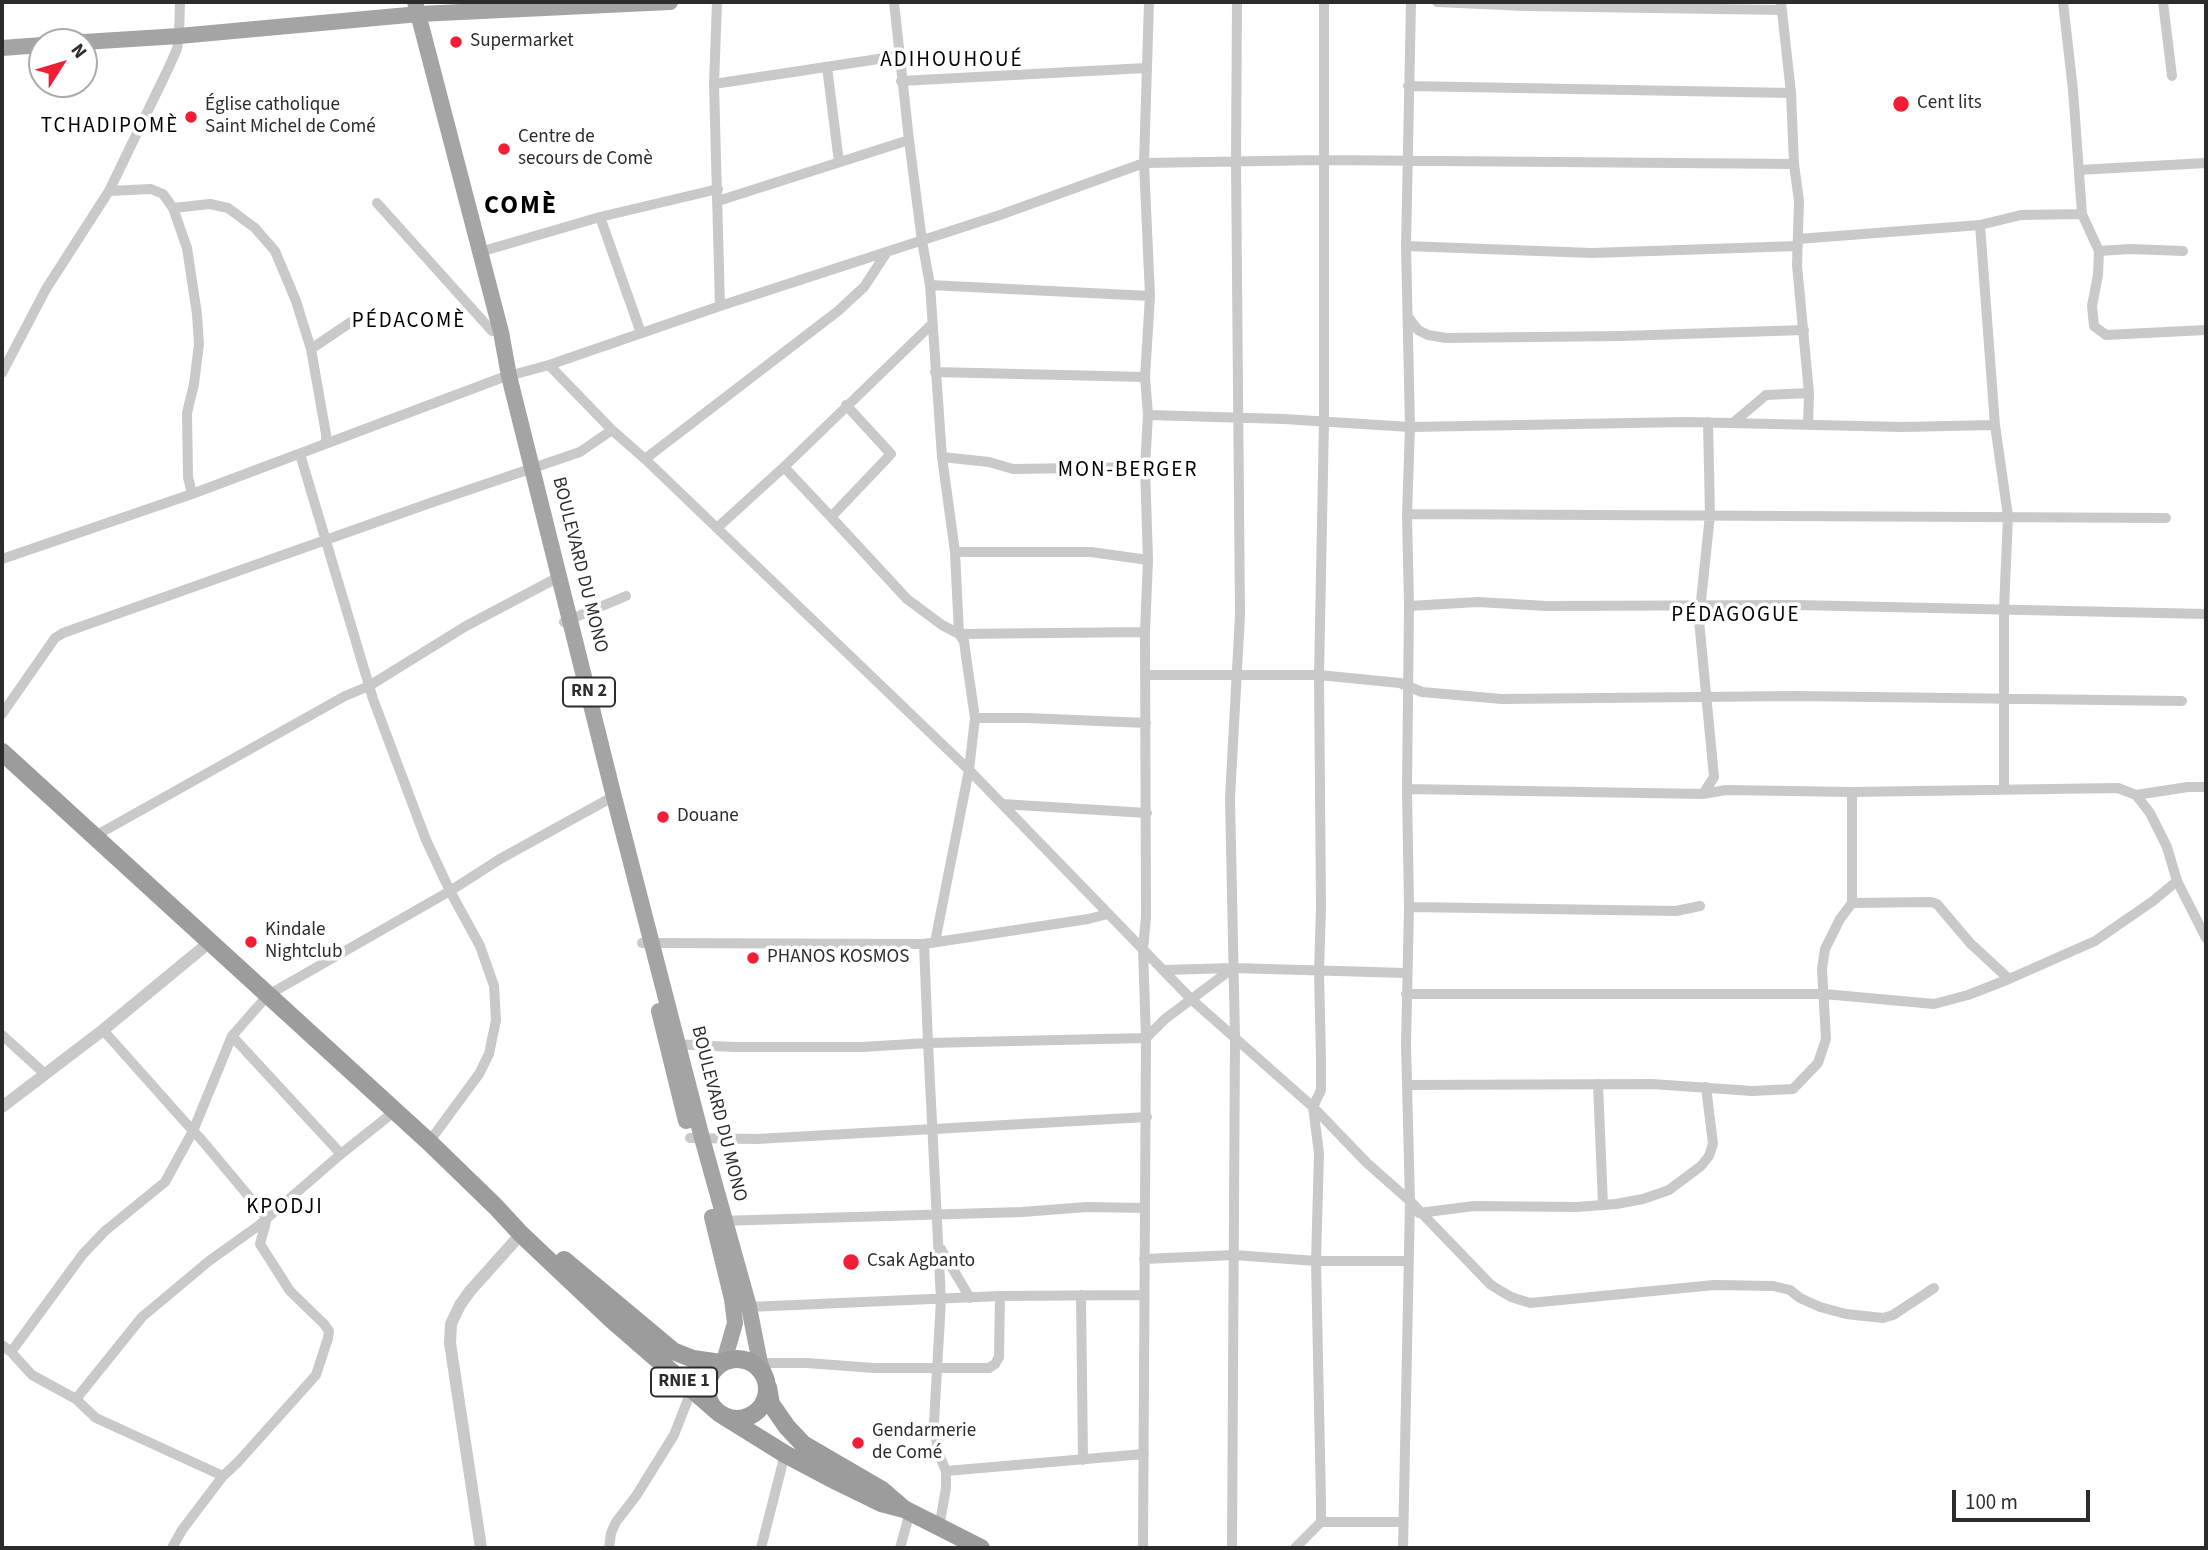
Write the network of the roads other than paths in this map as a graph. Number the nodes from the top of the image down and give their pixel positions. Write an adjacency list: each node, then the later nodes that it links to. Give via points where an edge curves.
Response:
1 (180, 2): 15 (street)
2 (670, 2): 12 (main road)
3 (717, 2): 24 (street)
4 (894, 2): 19 (street)
5 (1149, 2): 21 (street)
6 (1237, 2): 31 (street)
7 (1324, 2): 28 (street)
8 (1411, 2): 25 (street)
9 (1437, 2): 13 (street)
10 (2063, 2): 35 (street)
11 (2163, 2): 22 (street)
12 (560, 5): 14 (main road)
13 (1782, 6): 26 (street)
14 (414, 8): 15 (main road); 49 (main road, BOULEVARD DU MONO / RN 2); 59 (main road, BOULEVARD DU MONO / RN 2)
15 (179, 36): 16 (main road); 37 (street, via 177,49)
16 (98, 42)
17 (28, 46): 18 (main road)
18 (2, 48)
19 (898, 56): 20 (street); 23 (street)
20 (827, 67): 24 (street); 30 (street)
21 (1146, 68): 23 (street); 32 (street)
22 (2172, 76)
23 (901, 81): 27 (street)
24 (714, 84): 36 (street)
25 (1408, 86): 26 (street); 29 (street)
26 (1791, 93): 34 (street)
27 (909, 140): 30 (street); 44 (street)
28 (1323, 160): 29 (street); 31 (street); 71 (street)
29 (1408, 161): 34 (street); 46 (street)
30 (839, 162): 38 (street)
31 (1236, 162): 32 (street); 70 (street)
32 (1144, 163): 44 (street); 52 (street)
33 (2206, 163): 35 (street)
34 (1794, 164): 45 (street)
35 (2079, 170): 41 (street)
36 (718, 189): 38 (street); 42 (street)
37 (109, 191): 40 (street, via 151,189 163,194); 64 (street, via 46,289)
38 (718, 201): 53 (street)
39 (377, 203): 59 (street)
40 (173, 208): 61 (street, via 221,205 259,232 275,251); 85 (street, via 187,248 198,324 187,413)
41 (2082, 214): 43 (street, via 2021,215); 48 (street)
42 (600, 217): 49 (street); 60 (street)
43 (1980, 225): 45 (street); 75 (street)
44 (922, 241): 50 (street); 51 (street)
45 (1798, 243): 46 (street, via 1592,253); 57 (street)
46 (1406, 246): 54 (street)
47 (2183, 250): 48 (street)
48 (2099, 251): 58 (street, via 2092,318 2099,331 2106,335)
49 (480, 252): 65 (main road, BOULEVARD DU MONO / RN 2)
50 (887, 252): 53 (street); 81 (street, via 864,287 838,312)
51 (930, 285): 52 (street); 56 (street)
52 (1150, 296): 66 (street)
53 (720, 306): 60 (street)
54 (1409, 318): 57 (street, via 1427,335 1446,338); 76 (street)
55 (351, 323): 61 (street)
56 (931, 325): 63 (street); 68 (street)
57 (1804, 330): 67 (street)
58 (2206, 330)
59 (492, 331): 65 (main road, BOULEVARD DU MONO / RN 2)
60 (640, 333): 62 (street)
61 (311, 349): 78 (street)
62 (549, 365): 65 (street); 77 (street)
63 (935, 372): 66 (street); 80 (street)
64 (2, 373)
65 (505, 377): 78 (street); 84 (main road, BOULEVARD DU MONO / RN 2)
66 (1145, 377): 69 (street)
67 (1809, 393): 73 (street, via 1766,395); 74 (street)
68 (846, 405): 82 (street); 89 (street, via 891,454)
69 (1148, 415): 70 (street); 83 (street)
70 (1239, 418): 71 (street); 105 (street)
71 (1324, 422): 76 (street); 107 (street)
72 (1708, 422): 73 (street); 76 (street); 87 (street)
73 (1734, 422): 74 (street)
74 (1808, 425): 75 (street)
75 (1995, 425): 88 (street)
76 (1410, 427): 86 (street)
77 (612, 430): 81 (street); 84 (street, via 580,452)
78 (326, 444): 79 (street)
79 (300, 454): 85 (street); 92 (street)
80 (942, 457): 83 (street, via 989,462 1013,470); 93 (street)
81 (645, 458): 91 (street)
82 (784, 467): 89 (street); 91 (street)
83 (1145, 467): 95 (street)
84 (529, 468): 92 (street); 96 (main road, BOULEVARD DU MONO / RN 2); 102 (main road, BOULEVARD DU MONO / RN 2)
85 (192, 494): 94 (street)
86 (1407, 514): 87 (street); 98 (street)
87 (1710, 514): 88 (street); 99 (street)
88 (2008, 516): 90 (street); 100 (street)
89 (831, 517): 104 (street, via 907,599)
90 (2166, 518)
91 (717, 528): 117 (street)
92 (326, 539): 109 (street); 113 (street, via 58,635)
93 (955, 552): 95 (street, via 1091,552); 104 (street)
94 (2, 559)
95 (1148, 560): 103 (street)
96 (553, 580): 102 (main road, BOULEVARD DU MONO / RN 2); 109 (street, via 466,626)
97 (626, 596): 102 (street)
98 (1409, 606): 99 (street, via 1478,602); 108 (street)
99 (1700, 607): 100 (street); 110 (street)
100 (2004, 609): 101 (street); 111 (street)
101 (2206, 614)
102 (568, 621): 126 (main road, BOULEVARD DU MONO / RN 2); 138 (main road, BOULEVARD DU MONO / RN 2)
103 (1146, 632): 104 (street); 106 (street)
104 (959, 634): 114 (street, via 967,656)
105 (1236, 674): 106 (street); 107 (street); 141 (street, via 1230,798)
106 (1146, 675): 115 (street)
107 (1319, 675): 108 (street); 143 (street)
108 (1409, 685): 110 (street, via 1422,692 1502,699); 120 (street)
109 (369, 686): 129 (street); 131 (street, via 426,840)
110 (1706, 696): 111 (street); 118 (street)
111 (2003, 700): 112 (street); 122 (street)
112 (2182, 701)
113 (2, 714)
114 (975, 718): 115 (street); 117 (street)
115 (1146, 723): 128 (street)
116 (2, 752): 129 (highway, RNIE 1)
117 (969, 770): 127 (street); 139 (street)
118 (1714, 777): 121 (street); 124 (street)
119 (2206, 787): 125 (street)
120 (1407, 789): 124 (street); 134 (street)
121 (1727, 790): 123 (street); 124 (street)
122 (2004, 790): 123 (street); 125 (street, via 2118,789)
123 (1852, 792): 132 (street)
124 (1703, 794)
125 (2136, 795): 130 (street, via 2167,847)
126 (607, 800): 131 (street); 138 (main road, BOULEVARD DU MONO / RN 2)
127 (1002, 804): 128 (street); 135 (street)
128 (1147, 813): 140 (street)
129 (95, 836): 137 (highway, RNIE 1)
130 (2176, 881): 136 (street); 145 (street, via 2095,941)
131 (450, 891): 148 (street); 168 (street, via 485,958 494,986 495,1036 486,1063)
132 (1852, 903): 145 (street, via 1937,904); 147 (street, via 1825,949)
133 (1700, 906): 134 (street, via 1676,911)
134 (1409, 907): 144 (street)
135 (1108, 914): 139 (street); 140 (street)
136 (2206, 938)
137 (211, 941): 148 (highway, RNIE 1); 150 (street)
138 (647, 943): 139 (street); 156 (main road, BOULEVARD DU MONO / RN 2)
139 (929, 943): 155 (street)
140 (1143, 949): 142 (street); 153 (street)
141 (1233, 968): 142 (street); 143 (street); 149 (street); 154 (street)
142 (1165, 970): 149 (street)
143 (1319, 971): 144 (street); 162 (street, via 1321,1090)
144 (1406, 972): 146 (street)
145 (2009, 979): 147 (street, via 1934,1004)
146 (1406, 993): 147 (street); 159 (street)
147 (1824, 994): 160 (street, via 1824,1048 1800,1084 1780,1091)
148 (268, 995): 152 (street); 163 (highway, RNIE 1)
149 (1191, 999): 153 (street); 154 (street)
150 (103, 1030): 157 (street); 166 (street)
151 (2, 1035): 157 (street)
152 (233, 1036): 166 (street); 169 (street)
153 (1146, 1038): 155 (street); 164 (street)
154 (1235, 1038): 162 (street); 180 (street)
155 (928, 1043): 156 (street, via 862,1047); 165 (street)
156 (673, 1044): 167 (main road, BOULEVARD DU MONO / RN 2)
157 (45, 1074): 161 (street)
158 (1598, 1084): 159 (street); 160 (street); 171 (street)
159 (1407, 1085): 170 (street)
160 (1706, 1087): 171 (street, via 1713,1144 1701,1166 1656,1195)
161 (2, 1107)
162 (1313, 1107): 170 (street); 182 (street, via 1320,1153)
163 (395, 1111): 168 (highway, RNIE 1); 169 (street)
164 (1147, 1117): 165 (street); 173 (street)
165 (932, 1128): 167 (street, via 757,1139); 174 (street)
166 (193, 1131): 176 (street); 191 (street, via 165,1182 99,1237)
167 (696, 1138): 177 (main road, BOULEVARD DU MONO / RN 2)
168 (429, 1142): 172 (highway, RNIE 1)
169 (341, 1154): 176 (street)
170 (1410, 1201): 175 (street); 183 (street)
171 (1603, 1205): 175 (street, via 1474,1206)
172 (496, 1207): 178 (highway, RNIE 1); 192 (highway, RNIE 1, via 665,1346 693,1359)
173 (1144, 1208): 174 (street); 181 (street)
174 (936, 1213): 177 (street); 179 (street)
175 (1419, 1213): 184 (street, via 1491,1285 1530,1303 1714,1286 1773,1286 1820,1307 1883,1318)
176 (267, 1219): 197 (street, via 142,1317); 203 (street, via 260,1244 289,1291 324,1324 328,1338 316,1375)
177 (719, 1221): 190 (main road, BOULEVARD DU MONO / RN 2); 192 (main road, BOULEVARD DU MONO / RN 2, via 735,1323)
178 (521, 1234): 196 (highway, RNIE 1); 209 (street, via 470,1291 451,1324 450,1343)
179 (940, 1248): 188 (street); 189 (street)
180 (1234, 1255): 181 (street); 182 (street); 215 (street)
181 (1144, 1259): 186 (street)
182 (1316, 1261): 183 (street); 205 (street)
183 (1409, 1261): 206 (street)
184 (1934, 1288)
185 (1081, 1295): 186 (street); 187 (street); 201 (street)
186 (1144, 1295): 200 (street)
187 (1000, 1296): 188 (street); 194 (street, via 995,1364)
188 (970, 1298): 189 (street)
189 (942, 1300): 190 (street); 194 (street)
190 (748, 1307): 193 (main road, BOULEVARD DU MONO / RN 2)
191 (6, 1348): 197 (street, via 32,1375)
192 (723, 1362): 195 (highway, via 751,1361); 198 (highway, via 710,1374 707,1390)
193 (760, 1363): 194 (street); 195 (main road, BOULEVARD DU MONO / RN 2)
194 (937, 1370): 202 (street, via 935,1438)
195 (768, 1384): 198 (highway, via 764,1404 752,1416 736,1419); 204 (highway, RNIE 1, via 771,1404 803,1444)
196 (692, 1389): 198 (highway, RNIE 1); 210 (street, via 674,1435 616,1522)
197 (76, 1398): 203 (street, via 96,1418)
198 (719, 1413): 199 (highway, RNIE 1)
199 (785, 1454): 204 (highway, RNIE 1, via 881,1503); 211 (street)
200 (1144, 1454): 201 (street); 214 (street)
201 (1083, 1460): 202 (street)
202 (946, 1471): 207 (street)
203 (223, 1476): 208 (street)
204 (907, 1510): 207 (highway, RNIE 1); 212 (street)
205 (1321, 1522): 206 (street); 216 (street)
206 (1403, 1522): 217 (street)
207 (939, 1528): 213 (highway, RNIE 1)
208 (172, 1548)
209 (481, 1548)
210 (609, 1548)
211 (761, 1548)
212 (900, 1548)
213 (982, 1548)
214 (1143, 1548)
215 (1232, 1548)
216 (1295, 1548)
217 (1403, 1548)

